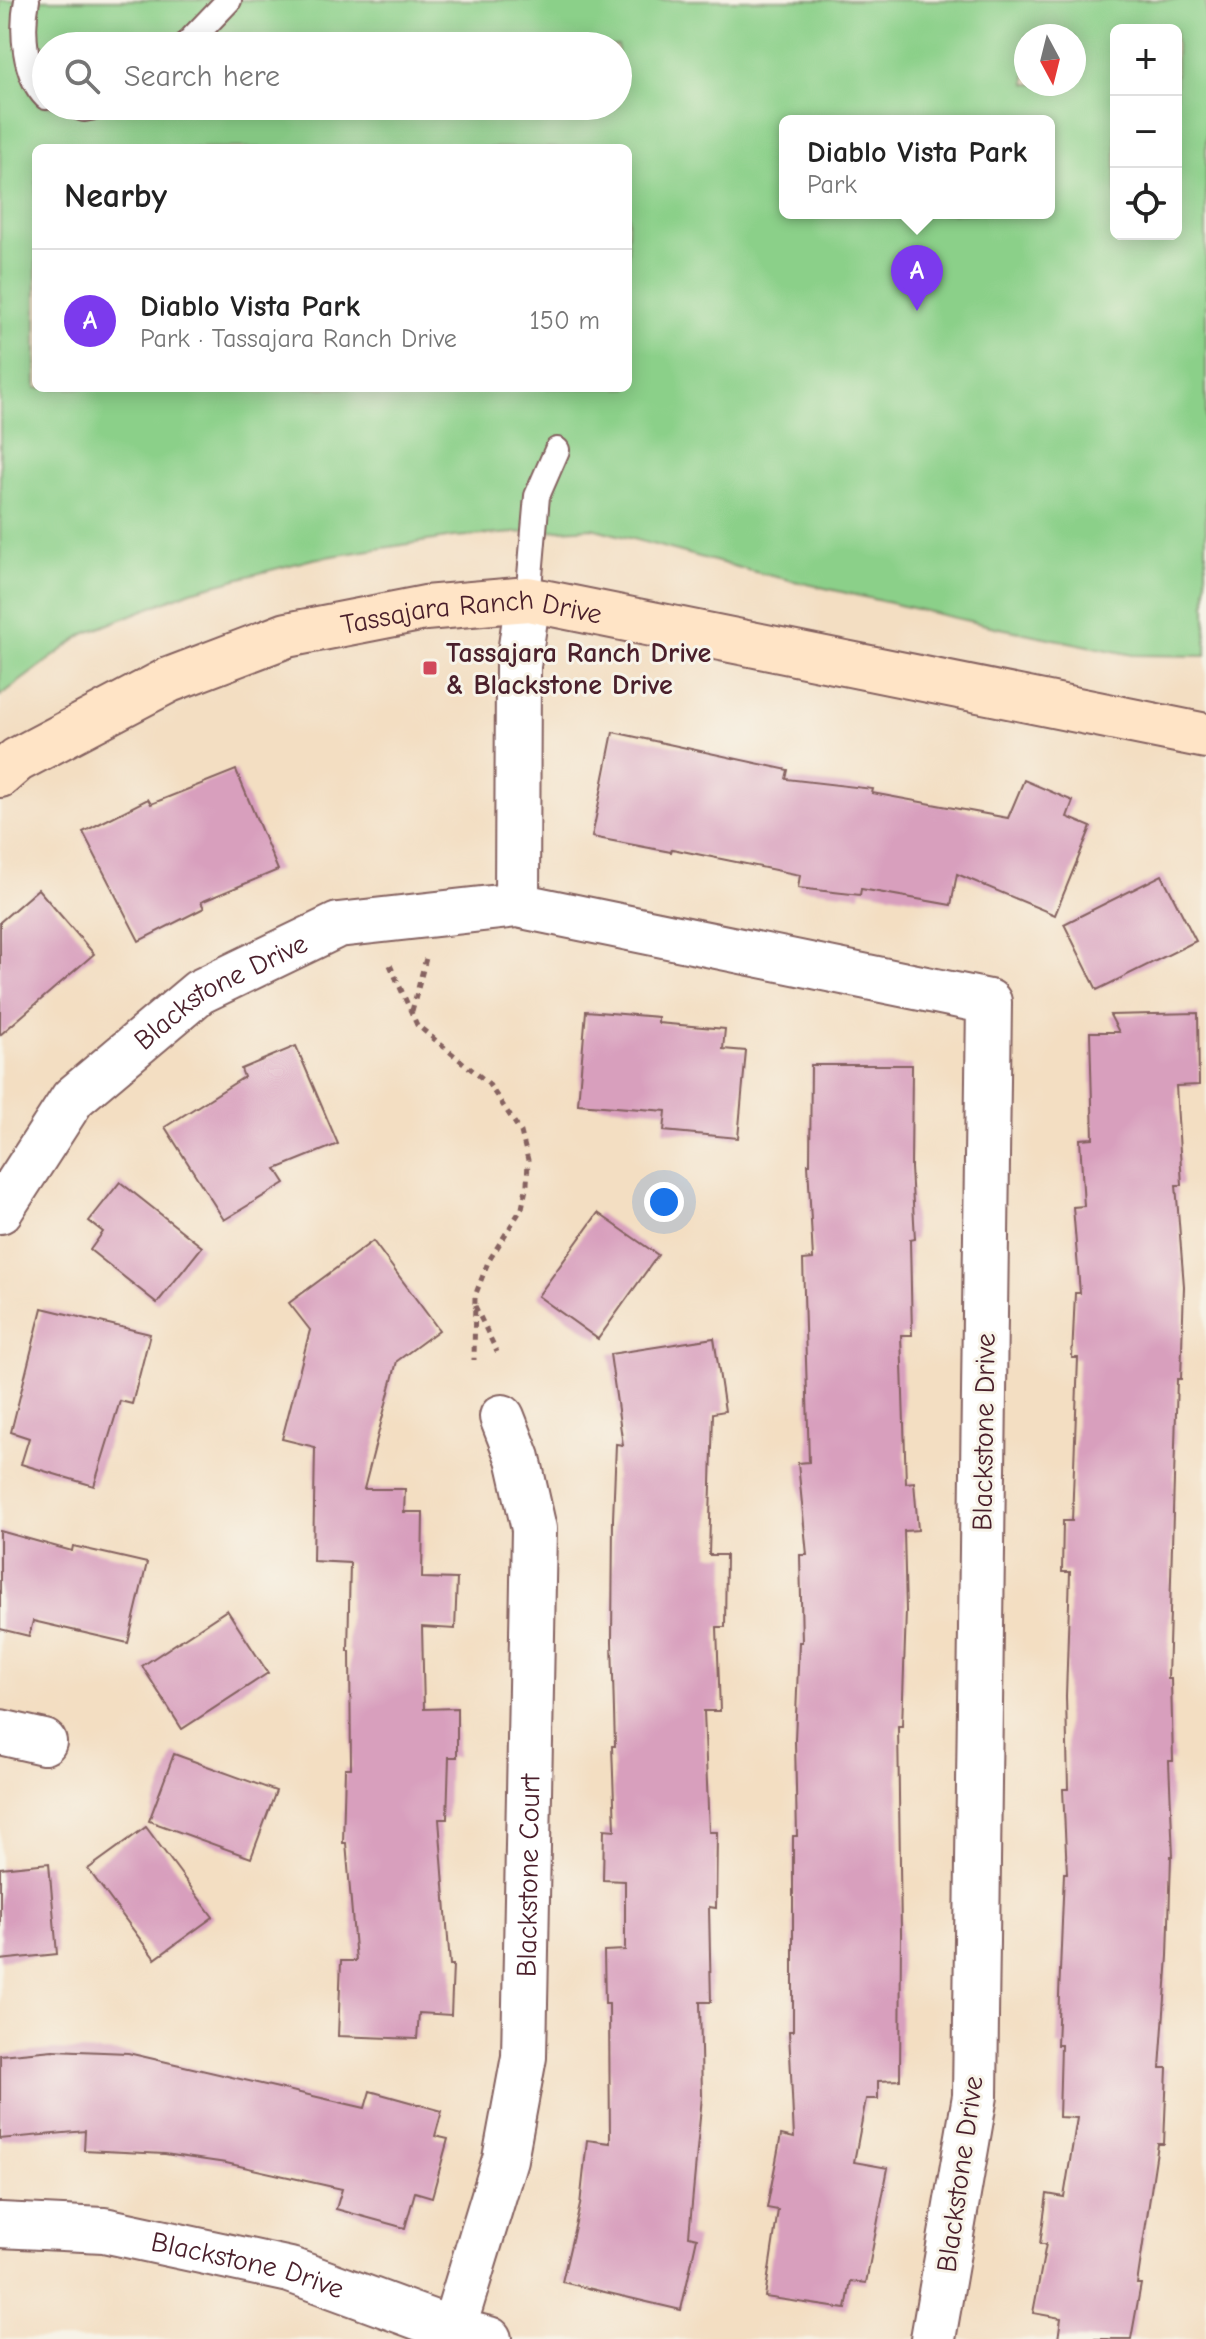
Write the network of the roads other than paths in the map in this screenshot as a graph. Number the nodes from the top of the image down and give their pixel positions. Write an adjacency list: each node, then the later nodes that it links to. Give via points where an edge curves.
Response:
1 (27, 0): 4 (lane, via 24,16)
2 (229, 0): 3 (lane)
3 (198, 32)
4 (32, 73)
5 (557, 450): 6 (lane, via 537,496)
6 (528, 599): 7 (street, Tassajara Ranch Drive); 8 (street, Tassajara Ranch Drive, via 425,608 287,635 169,680 17,760); 9 (street, via 518,666)
7 (1206, 736)
8 (0, 775)
9 (517, 905): 10 (street, Blackstone Drive, via 338,925 199,992 73,1098); 16 (street, Blackstone Drive, via 989,1002 975,2096)
10 (0, 1211)
11 (502, 1417): 15 (street, Blackstone Court, via 518,1458 534,1529 524,2057)
12 (0, 1732): 13 (street)
13 (44, 1742)
14 (0, 2225): 15 (street, Blackstone Drive, via 104,2230 290,2270)
15 (471, 2334)
16 (933, 2339)

